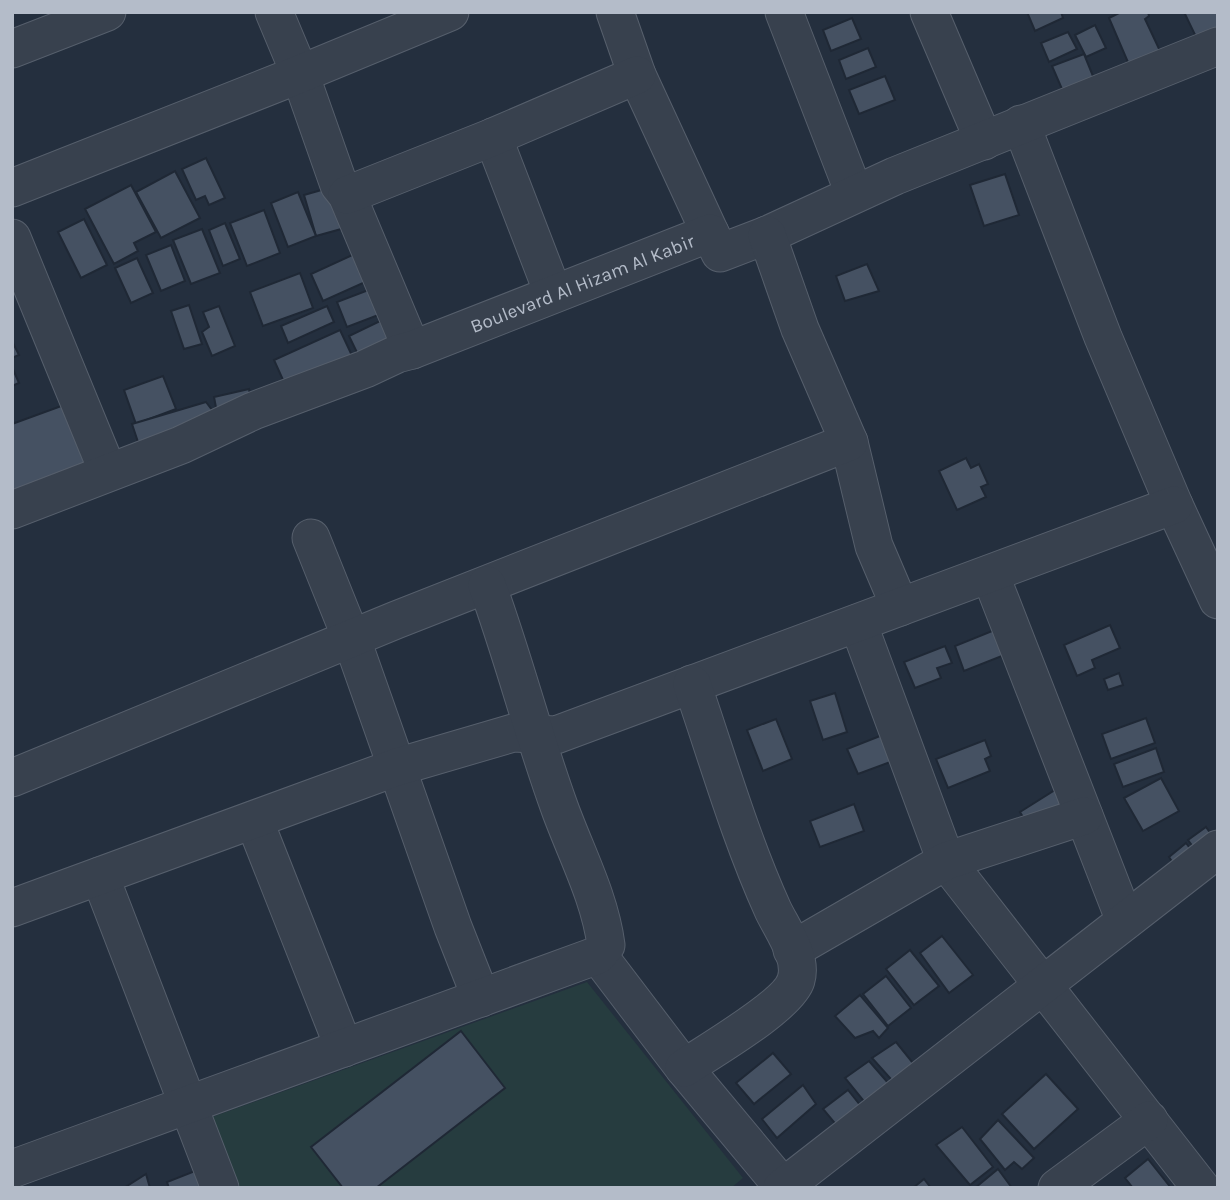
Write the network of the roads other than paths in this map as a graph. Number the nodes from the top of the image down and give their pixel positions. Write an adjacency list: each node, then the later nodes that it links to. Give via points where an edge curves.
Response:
1 (107, 12): 8 (street)
2 (274, 12): 9 (street)
3 (450, 12): 9 (street)
4 (615, 12): 10 (street)
5 (784, 12): 15 (street)
6 (929, 12): 13 (street)
7 (1218, 46): 11 (street, Boulevard Al Hizam Al Kabir)
8 (12, 49)
9 (300, 75): 14 (street); 16 (street, via 338,185)
10 (638, 75): 12 (street); 17 (street)
11 (1021, 124): 13 (street, Boulevard Al Hizam Al Kabir); 24 (street)
12 (493, 138): 16 (street); 20 (street)
13 (984, 141): 15 (street, Boulevard Al Hizam Al Kabir)
14 (12, 188)
15 (854, 193): 18 (street, Boulevard Al Hizam Al Kabir)
16 (347, 195): 21 (street)
17 (710, 233): 18 (street, Boulevard Al Hizam Al Kabir, via 720,253); 20 (street, Boulevard Al Hizam Al Kabir)
18 (767, 236): 22 (street)
19 (12, 239): 23 (street)
20 (553, 293): 21 (street, Boulevard Al Hizam Al Kabir)
21 (412, 350): 23 (street, Boulevard Al Hizam Al Kabir)
22 (849, 442): 28 (street); 30 (street, via 874,546)
23 (108, 472): 25 (street, Boulevard Al Hizam Al Kabir)
24 (1174, 505): 27 (street); 29 (street)
25 (12, 510)
26 (310, 538): 32 (street)
27 (990, 574): 30 (street); 37 (street)
28 (487, 585): 32 (street); 34 (street)
29 (1218, 600)
30 (900, 607): 31 (street)
31 (858, 623): 33 (street); 40 (street)
32 (352, 640): 35 (street); 36 (street)
33 (692, 684): 34 (street, via 556,735); 44 (street, via 746,845)
34 (535, 734): 35 (street, via 513,733); 45 (street, via 602,920 606,945)
35 (397, 767): 38 (street); 47 (street)
36 (12, 778)
37 (1084, 816): 40 (street); 43 (street)
38 (254, 820): 41 (street); 48 (street)
39 (1218, 849): 43 (street)
40 (946, 861): 44 (street); 46 (street)
41 (100, 876): 42 (street); 50 (street)
42 (12, 908)
43 (1125, 921): 46 (street)
44 (792, 950): 49 (street, via 797,969 792,988 764,1015)
45 (598, 955): 47 (street); 49 (street)
46 (1042, 985): 51 (street); 53 (street)
47 (481, 998): 48 (street)
48 (344, 1048): 50 (street)
49 (684, 1069): 53 (street)
50 (188, 1105): 52 (street); 54 (street)
51 (1149, 1120): 55 (street); 56 (street)
52 (18, 1169)
53 (783, 1187)
54 (220, 1188)
55 (1057, 1188)
56 (1201, 1188)

